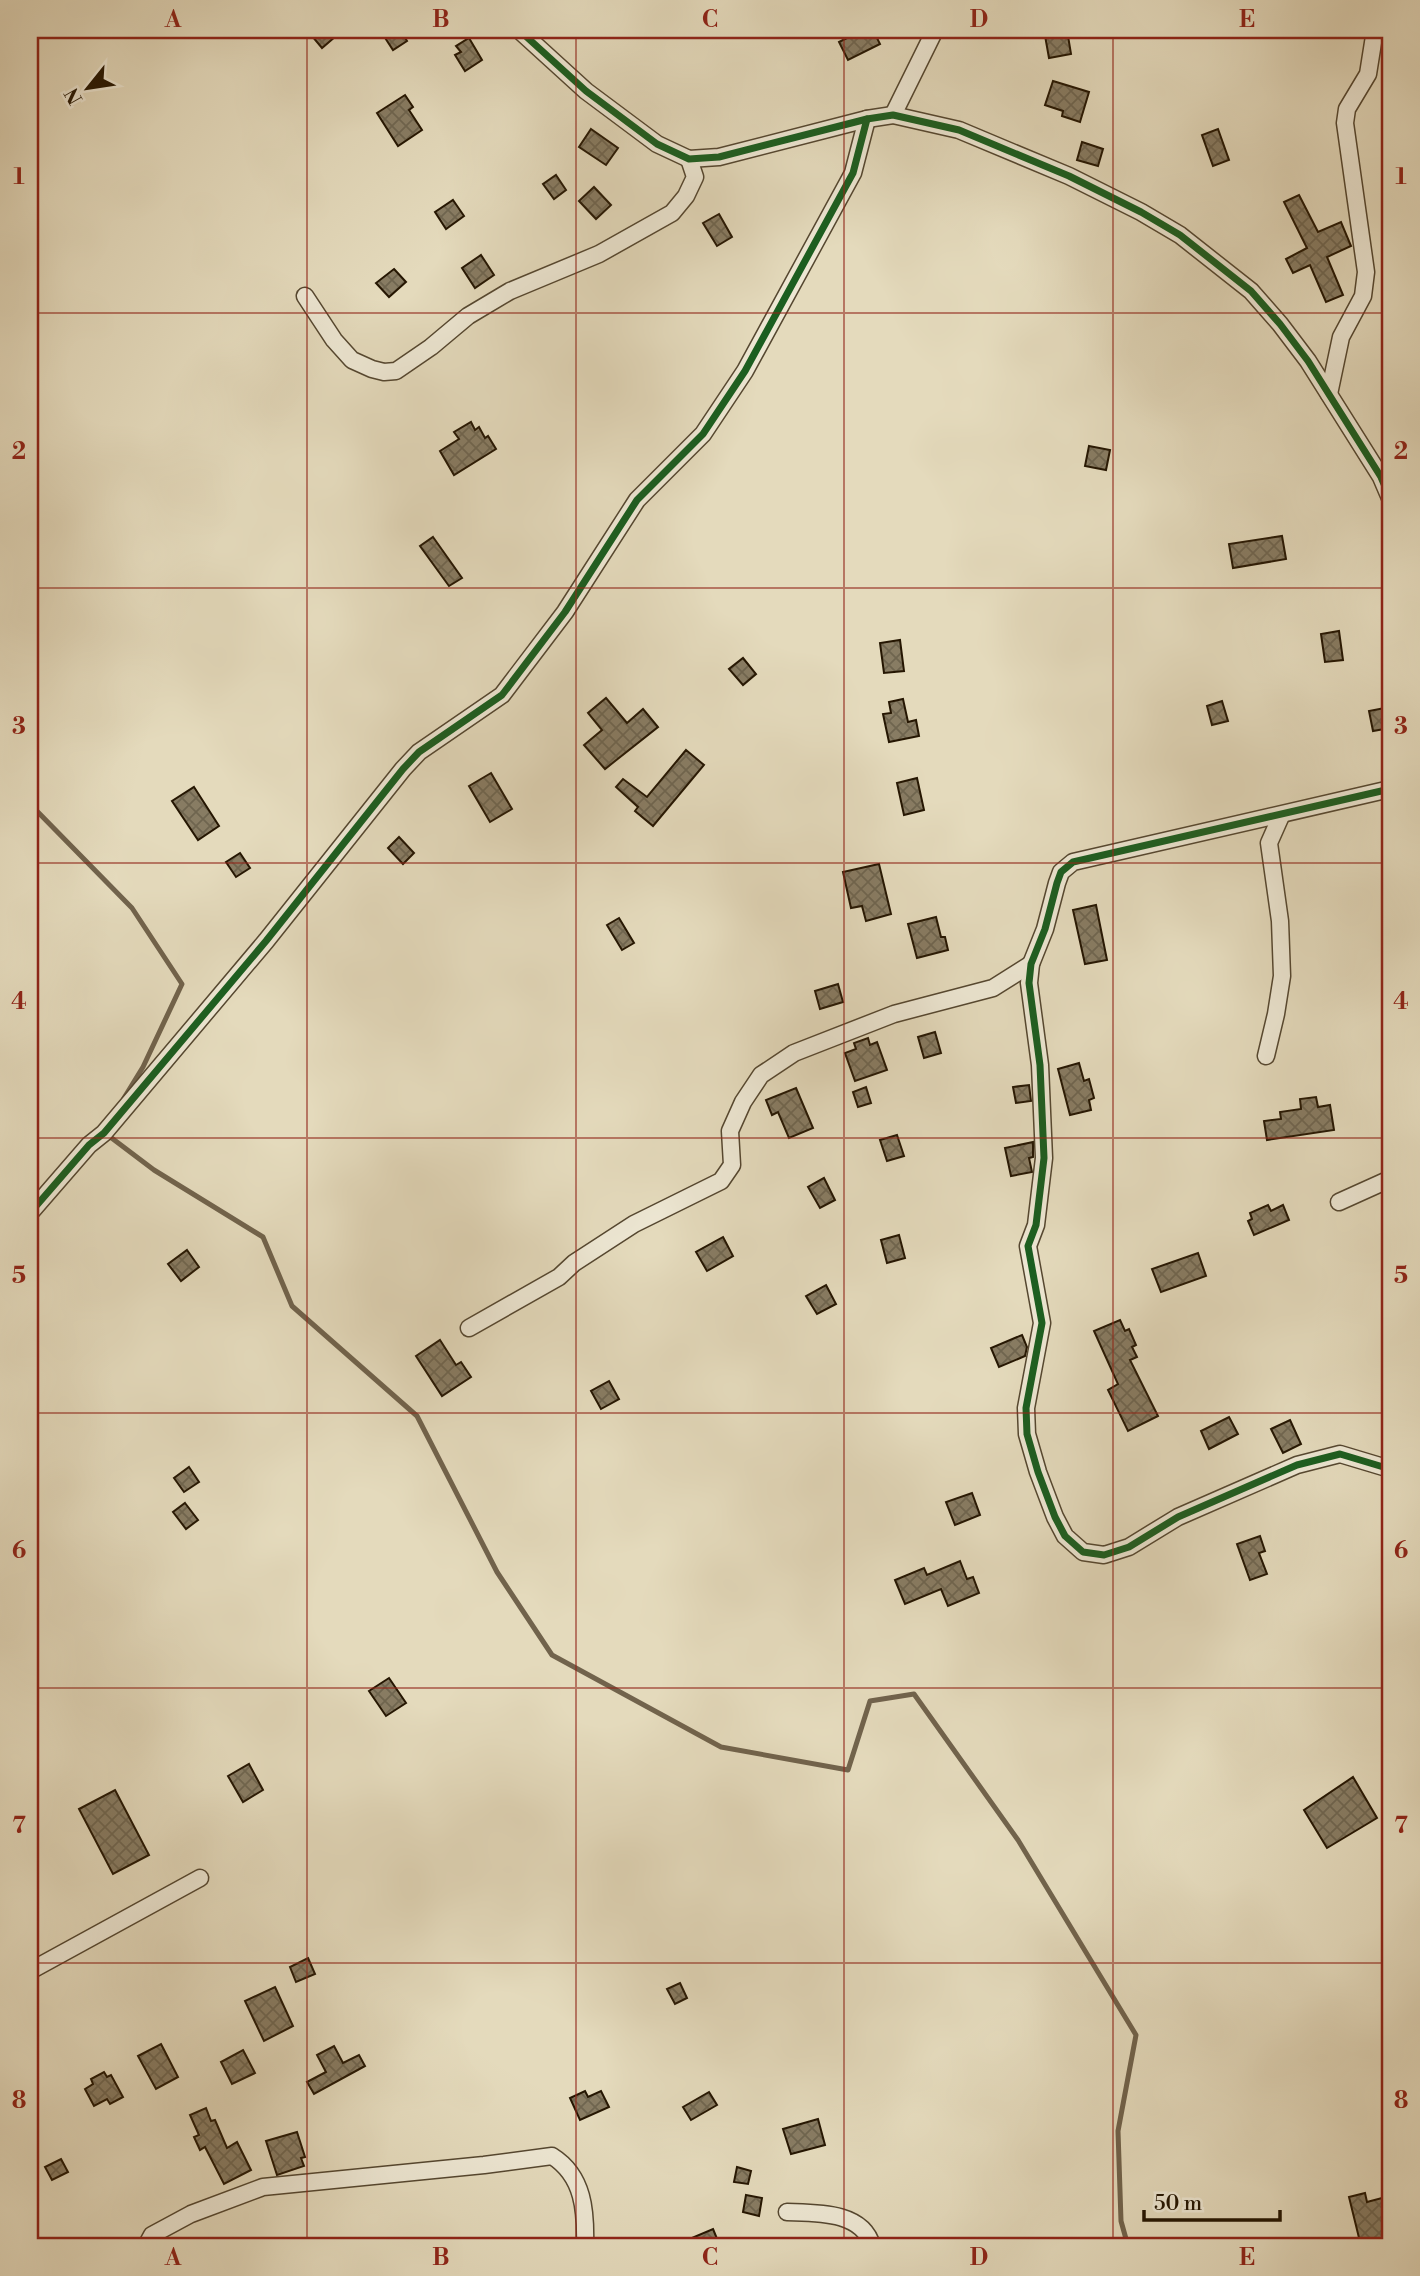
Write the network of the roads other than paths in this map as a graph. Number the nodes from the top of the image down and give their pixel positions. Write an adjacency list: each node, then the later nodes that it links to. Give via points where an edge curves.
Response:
1 (519, 30): 6 (street, via 586,91 657,145)
2 (935, 30): 4 (street)
3 (1375, 30): 8 (street, via 1368,74 1347,109 1345,123 1367,272 1363,296 1341,337)
4 (893, 116): 5 (street); 8 (street, via 959,130 1069,176 1180,235 1251,290)
5 (867, 119): 6 (street, via 719,157); 16 (street, via 853,173 745,371 703,435 637,500 565,612 502,695 419,752 403,769 266,941)
6 (689, 159): 7 (street, via 695,177 672,213 600,254 510,291 468,316 396,371 384,372 352,360)
7 (305, 296)
8 (1328, 394): 9 (street)
9 (1390, 498)
10 (1390, 789): 11 (street)
11 (1281, 816): 12 (street, via 1073,862 1061,872); 13 (street, via 1269,843 1282,976)
12 (1031, 964): 17 (street, via 993,988 894,1014 794,1053 761,1075 743,1102 730,1131 732,1165 721,1181 635,1224 574,1263 559,1278); 18 (street, via 1044,1158 1036,1225 1028,1246 1042,1323 1026,1408 1027,1434 1065,1536 1083,1552 1104,1555 1297,1465 1339,1454)
13 (1266, 1056)
14 (1390, 1179): 15 (street)
15 (1339, 1202)
16 (30, 1213)
17 (468, 1328)
18 (1390, 1469)
19 (200, 1878): 20 (street)
20 (30, 1971)
21 (787, 2211): 24 (street, via 844,2218 862,2227)
22 (146, 2246): 23 (street, via 152,2235 191,2214 263,2187 552,2156 576,2179 586,2214)
23 (585, 2246)
24 (872, 2246)

